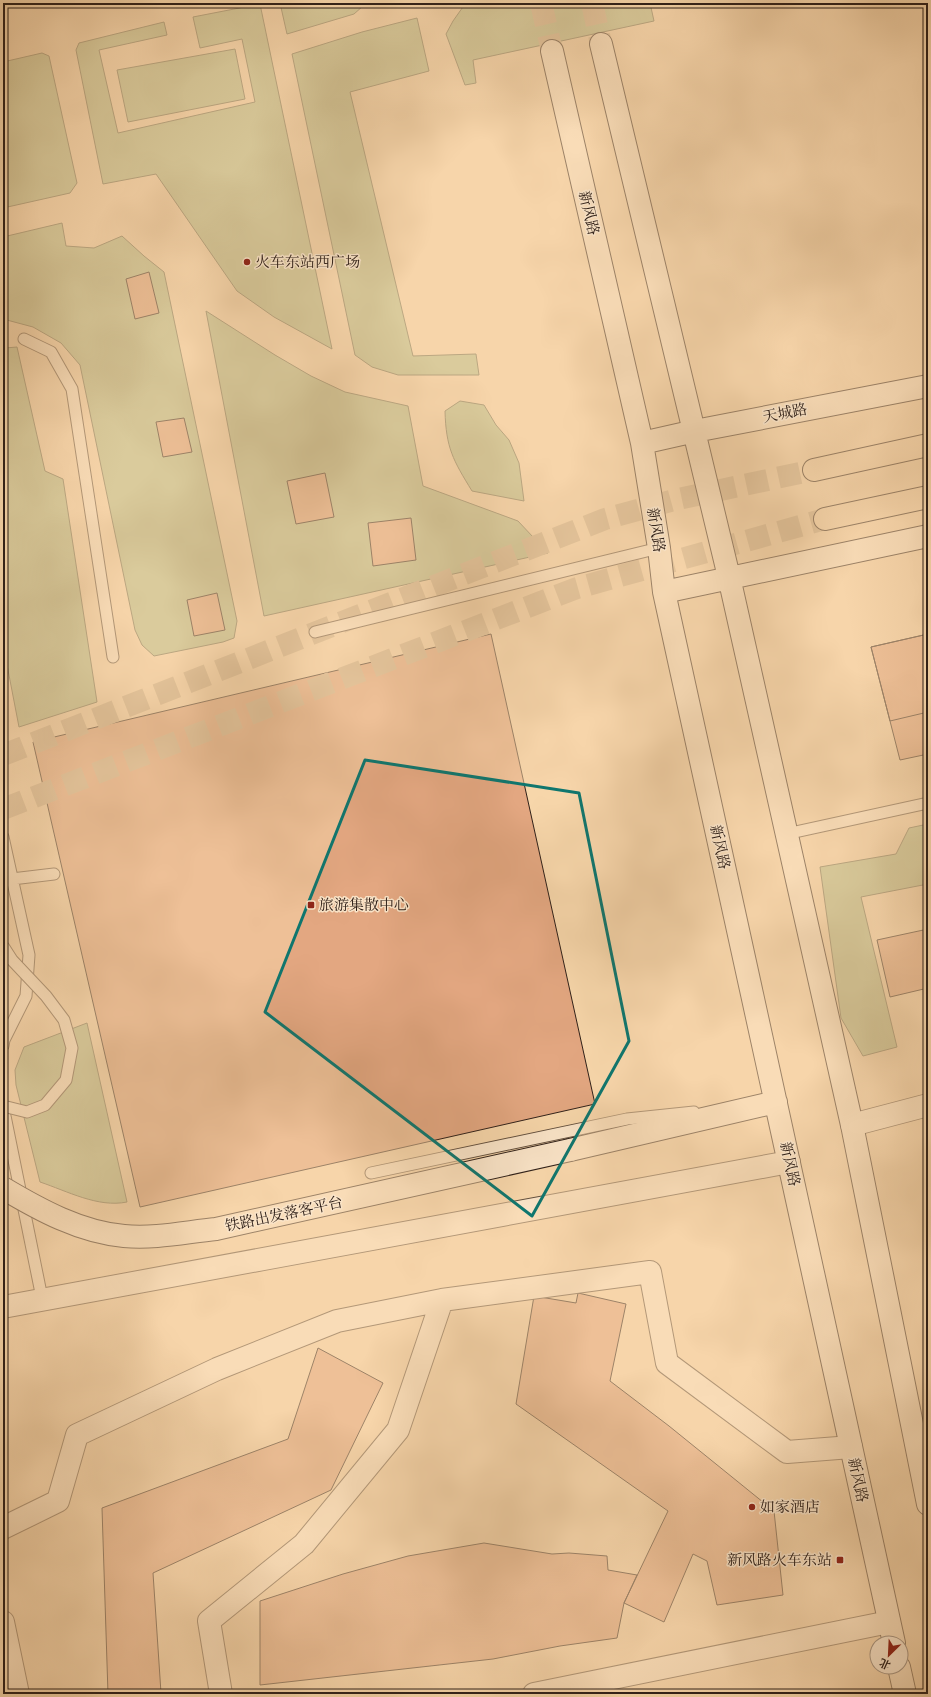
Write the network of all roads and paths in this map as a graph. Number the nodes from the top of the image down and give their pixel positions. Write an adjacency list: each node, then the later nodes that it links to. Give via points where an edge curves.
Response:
1 (601, 44): 5 (main road)
2 (552, 51): 6 (main road, 新风路)
3 (24, 339): 16 (lane, via 51,352 72,389)
4 (928, 386): 5 (main road, 天城路)
5 (694, 431): 6 (main road, 天城路); 13 (main road)
6 (642, 443): 12 (main road, 新风路)
7 (928, 445): 8 (main road)
8 (814, 470)
9 (928, 497): 10 (main road)
10 (825, 519)
11 (928, 536): 13 (main road)
12 (659, 548): 14 (main road, 新风路); 15 (lane)
13 (729, 578): 14 (main road); 18 (main road)
14 (664, 592): 24 (main road, 新风路)
15 (314, 632)
16 (113, 656)
17 (928, 803): 18 (lane)
18 (786, 834): 27 (main road)
19 (3, 837): 21 (lane)
20 (54, 874): 21 (lane)
21 (12, 879): 23 (lane, via 29,955 26,996)
22 (3, 946): 26 (lane, bridge, via 64,1020 72,1048 66,1080 45,1105 27,1112)
23 (3, 1046)
24 (776, 1102): 28 (main road, 新风路); 29 (lane, via 627,1119); 30 (main road, 铁路出发落客平台, bridge, via 216,1229 124,1236 80,1227 38,1209)
25 (928, 1105): 27 (main road)
26 (3, 1106): 31 (lane)
27 (852, 1125): 35 (main road)
28 (789, 1162): 31 (main road); 34 (main road, 新风路)
29 (370, 1173)
30 (3, 1188)
31 (42, 1298): 33 (main road)
32 (442, 1300): 34 (main road, via 650,1272 668,1363 787,1452); 36 (main road, via 337,1321 217,1369 77,1434 58,1501); 42 (main road, via 398,1430 304,1544 209,1621)
33 (3, 1307)
34 (851, 1447): 38 (main road, 新风路)
35 (928, 1504)
36 (3, 1528)
37 (3, 1622): 41 (main road)
38 (889, 1622): 39 (main road, 新风路); 43 (main road)
39 (892, 1635)
40 (901, 1675): 44 (main road)
41 (18, 1694)
42 (221, 1694)
43 (534, 1694)
44 (905, 1694)

